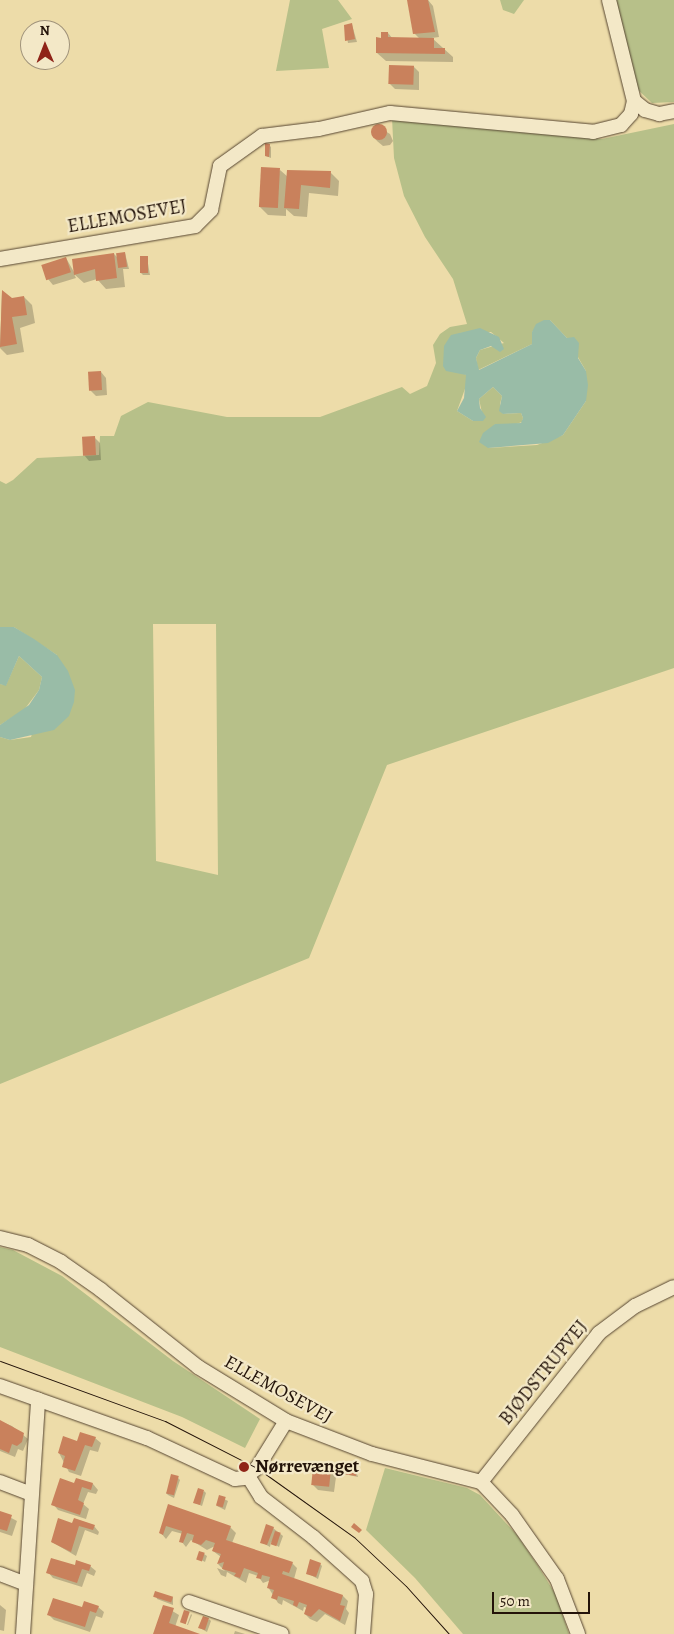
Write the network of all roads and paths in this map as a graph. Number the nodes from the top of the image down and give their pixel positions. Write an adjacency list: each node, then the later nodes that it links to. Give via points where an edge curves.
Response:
1 (609, 0): 2 (street)
2 (634, 101): 3 (street, via 645,110 659,114); 4 (street, ELLEMOSEVEJ, via 631,114 621,125 608,130 524,126 390,112 327,127 262,136 220,166 211,210 195,226)
3 (674, 111)
4 (0, 258)
5 (0, 1238): 9 (street, ELLEMOSEVEJ, via 28,1245 61,1262 198,1368)
6 (674, 1287): 12 (street, BJØDSTRUPVEJ, via 635,1306 599,1332)
7 (0, 1386): 8 (street)
8 (38, 1399): 10 (street, via 147,1438 230,1477); 13 (street)
9 (286, 1421): 10 (street, via 257,1468); 12 (street, ELLEMOSEVEJ, via 372,1454)
10 (248, 1476): 19 (street, via 261,1498 314,1537 362,1581 366,1594)
11 (0, 1482): 13 (street)
12 (481, 1482): 20 (street, via 512,1515 557,1579)
13 (32, 1494): 15 (street)
14 (0, 1574): 15 (street)
15 (26, 1584): 17 (street)
16 (189, 1602): 18 (street)
17 (23, 1634)
18 (282, 1634)
19 (363, 1634)
20 (578, 1634)

